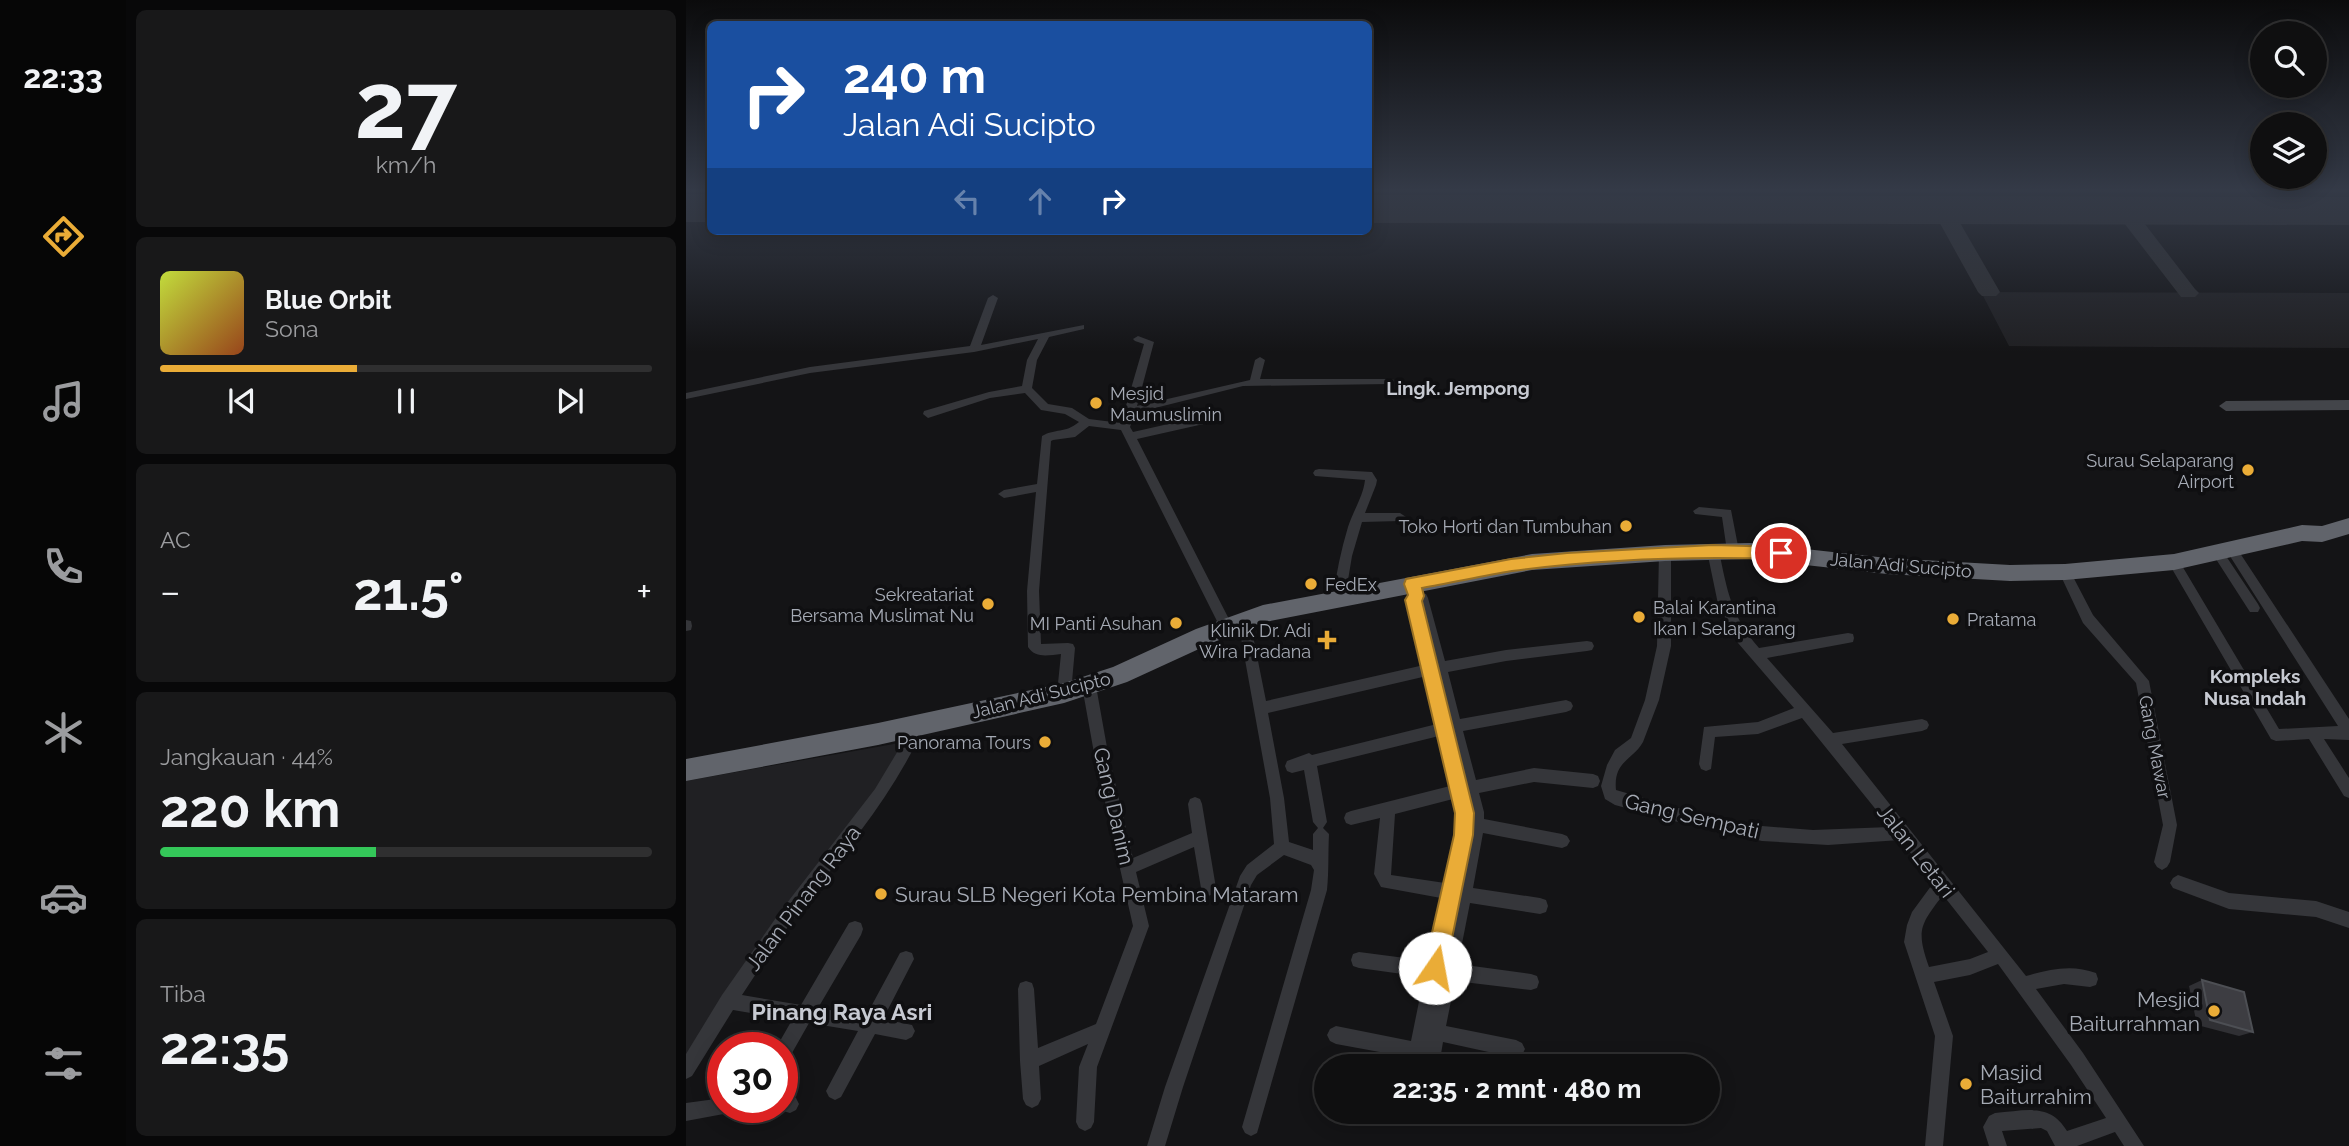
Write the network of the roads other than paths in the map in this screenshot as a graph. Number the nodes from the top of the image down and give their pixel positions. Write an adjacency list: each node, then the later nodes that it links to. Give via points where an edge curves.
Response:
1 (993, 298): 5 (street)
2 (1082, 327): 3 (street)
3 (1045, 336): 5 (street); 9 (street, via 1034,355)
4 (1138, 339): 13 (street, via 1149,342)
5 (974, 349): 10 (street, via 957,356 810,370)
6 (1260, 360): 8 (street)
7 (1389, 381): 8 (street)
8 (1254, 382): 13 (street)
9 (1027, 389): 14 (street); 16 (street, via 1045,407 1068,411)
10 (686, 396)
11 (2349, 405): 12 (street)
12 (2226, 406)
13 (1130, 411): 17 (street)
14 (928, 414)
15 (1208, 419): 17 (street)
16 (1087, 422): 17 (street); 19 (street, via 1071,434 1046,439)
17 (1127, 432): 35 (street)
18 (1319, 473): 24 (street, via 1370,477 1370,492)
19 (1041, 487): 20 (street); 40 (street, via 1033,591 1035,647 1068,648)
20 (1003, 494)
21 (1699, 511): 28 (street, Jalan Letari, via 1727,513)
22 (2349, 514): 26 (highway, Jalan Adi Sucipto, via 2311,524)
23 (1400, 517): 24 (street)
24 (1357, 518): 33 (street, via 1346,555)
25 (2349, 526): 26 (highway, Jalan Adi Sucipto, via 2322,534)
26 (2302, 533): 27 (highway, Jalan Adi Sucipto)
27 (2225, 552): 30 (highway, Jalan Adi Sucipto); 34 (street); 47 (street)
28 (1719, 558): 29 (highway, Jalan Adi Sucipto); 31 (highway, Jalan Adi Sucipto, via 1781,553 1895,567); 38 (street, Jalan Letari, via 1730,617)
29 (1666, 563): 32 (highway, Jalan Adi Sucipto, via 1532,562); 62 (street, Gang Sempati, via 1664,646 1651,706 1636,742 1614,765 1609,794 1753,832 1815,838)
30 (2177, 567): 31 (highway, Jalan Adi Sucipto); 48 (street, via 2274,732)
31 (2065, 572): 67 (street, Gang Mawar, via 2088,619 2142,681 2170,825)
32 (1414, 591): 33 (highway, Jalan Adi Sucipto); 39 (street)
33 (1341, 604): 35 (highway, Jalan Adi Sucipto, via 1263,614)
34 (2254, 608)
35 (1236, 624): 41 (highway, Jalan Adi Sucipto); 65 (street, via 1277,798)
36 (1848, 638): 38 (street)
37 (1587, 646): 39 (street)
38 (1756, 654): 44 (street, Jalan Letari)
39 (1436, 669): 42 (street); 46 (street)
40 (1064, 692): 41 (highway, Jalan Adi Sucipto); 49 (highway, Jalan Adi Sucipto)
41 (1090, 693): 68 (street, Gang Danim)
42 (1266, 706)
43 (1566, 706): 46 (street)
44 (1804, 711): 50 (street, Jalan Letari); 52 (street, via 1758,728 1709,731)
45 (1922, 725): 50 (street)
46 (1450, 728): 51 (street); 56 (street)
47 (2349, 733): 48 (street)
48 (2314, 735): 57 (street)
49 (913, 737): 54 (highway, Jalan Adi Sucipto); 86 (street, Jalan Pinang Raya, via 855,831 803,894)
50 (1830, 740): 62 (street, Jalan Letari)
51 (1309, 760): 53 (street); 66 (street, via 1321,828)
52 (1706, 764)
53 (1292, 766)
54 (686, 770)
55 (1592, 781): 56 (street, via 1534,775)
56 (1466, 789): 59 (street); 61 (street); 73 (street)
57 (2349, 791)
58 (1195, 804): 63 (street)
59 (1388, 808): 60 (street); 73 (street, via 1384,880)
60 (1351, 818)
61 (1477, 825): 64 (street); 73 (street)
62 (1902, 833): 71 (street, Jalan Letari)
63 (1200, 837): 68 (street); 72 (street)
64 (1562, 841)
65 (1282, 847): 66 (street); 69 (street)
66 (1320, 862): 106 (street, via 1319,890)
67 (2162, 862)
68 (1129, 867): 89 (street, Gang Danim, via 1141,926)
69 (1252, 870): 108 (street)
70 (2178, 883): 75 (street, via 2229,901 2316,909)
71 (1942, 884): 77 (street, Jalan Letari); 81 (street, via 1912,929)
72 (1208, 888)
73 (1458, 894): 74 (street); 80 (street)
74 (1540, 906)
75 (2349, 920)
76 (855, 929): 87 (street)
77 (2001, 956): 81 (street); 84 (street, Jalan Letari)
78 (906, 958): 88 (street)
79 (1359, 960): 80 (street)
80 (1442, 969): 83 (street); 92 (street); 96 (street)
81 (1925, 976): 109 (street, via 1944,1036)
82 (2090, 979): 84 (street, via 2058,975)
83 (1531, 982)
84 (2022, 985): 105 (street, Jalan Letari)
85 (1026, 989): 98 (street)
86 (728, 1001): 87 (street); 99 (street, Jalan Pinang Raya)
87 (805, 1015): 88 (street); 91 (street)
88 (870, 1026): 90 (street); 100 (street)
89 (1101, 1030): 98 (street); 104 (street, via 1088,1067)
90 (906, 1031)
91 (795, 1032)
92 (1436, 1032): 94 (street); 97 (street)
93 (1336, 1035): 95 (street)
94 (1516, 1049)
95 (1405, 1054)
96 (1424, 1054)
97 (1425, 1054)
98 (1029, 1061): 101 (street)
99 (686, 1070)
100 (835, 1091)
101 (1032, 1099)
102 (707, 1109): 103 (street)
103 (686, 1112)
104 (1085, 1122)
105 (2119, 1122): 107 (street); 111 (street, Jalan Letari)
106 (1251, 1128)
107 (2064, 1144): 110 (street, via 2053,1125 2043,1119 1997,1121 1992,1127)
108 (1156, 1146)
109 (1934, 1146)
110 (1998, 1146)
111 (2135, 1146)

